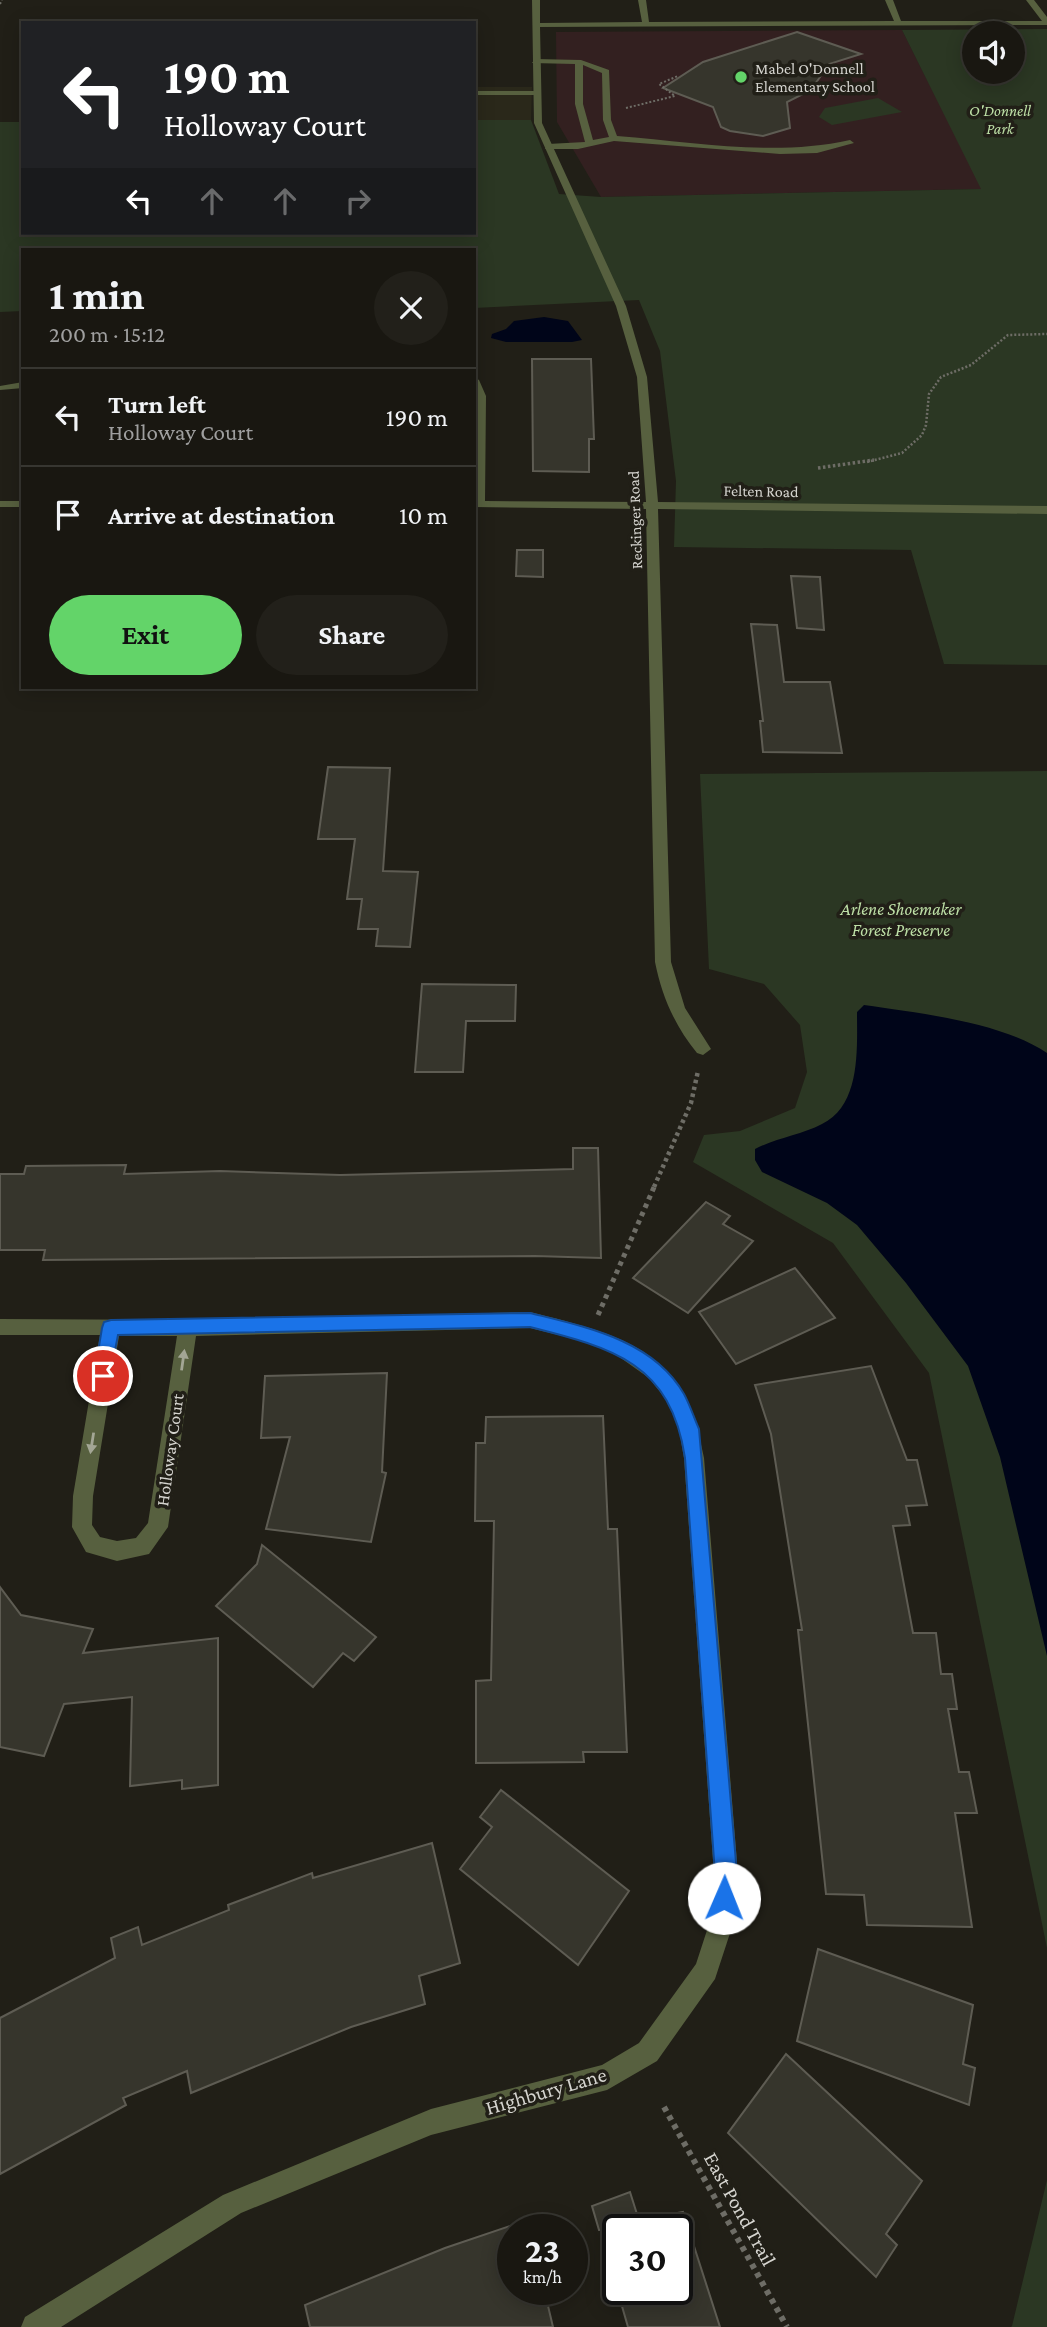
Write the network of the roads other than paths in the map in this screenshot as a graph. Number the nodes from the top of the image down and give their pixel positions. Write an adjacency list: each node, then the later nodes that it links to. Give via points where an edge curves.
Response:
1 (536, 0): 8 (street, Reckinger Road)
2 (642, 0): 7 (street)
3 (889, 0): 5 (street)
4 (1030, 0): 6 (street)
5 (898, 22): 6 (street); 7 (street)
6 (1047, 22)
7 (646, 24): 8 (street)
8 (535, 25): 9 (street, Reckinger Road)
9 (535, 61): 10 (street); 12 (street, Reckinger Road)
10 (579, 63): 13 (street, via 606,72 607,120); 15 (street, via 579,104)
11 (476, 93): 12 (street)
12 (536, 93): 16 (street, Reckinger Road, via 538,123)
13 (614, 138): 14 (street, via 780,151); 15 (street)
14 (850, 143)
15 (590, 144): 16 (street)
16 (548, 147): 23 (street, Reckinger Road, via 631,333 642,377)
17 (21, 385): 19 (street)
18 (476, 385): 22 (street, via 481,396)
19 (3, 388)
20 (0, 504): 21 (street)
21 (21, 504)
22 (477, 504): 23 (street, Felten Road)
23 (652, 505): 24 (street, Felten Road); 25 (street, Reckinger Road, via 663,962 677,1013)
24 (1047, 510)
25 (703, 1049)
26 (0, 1327): 27 (street, Highbury Lane)
27 (111, 1328): 28 (street, Highbury Lane); 28 (street, Holloway Court, one-way to 28, via 82,1527 93,1545 117,1551 142,1546 158,1527)
28 (188, 1328): 29 (street, Highbury Lane, via 530,1320 590,1335 625,1350 656,1372 677,1398 690,1429 726,1874 722,1921 706,1970 683,2006 648,2052 607,2077 431,2122 232,2204)
29 (35, 2327)

